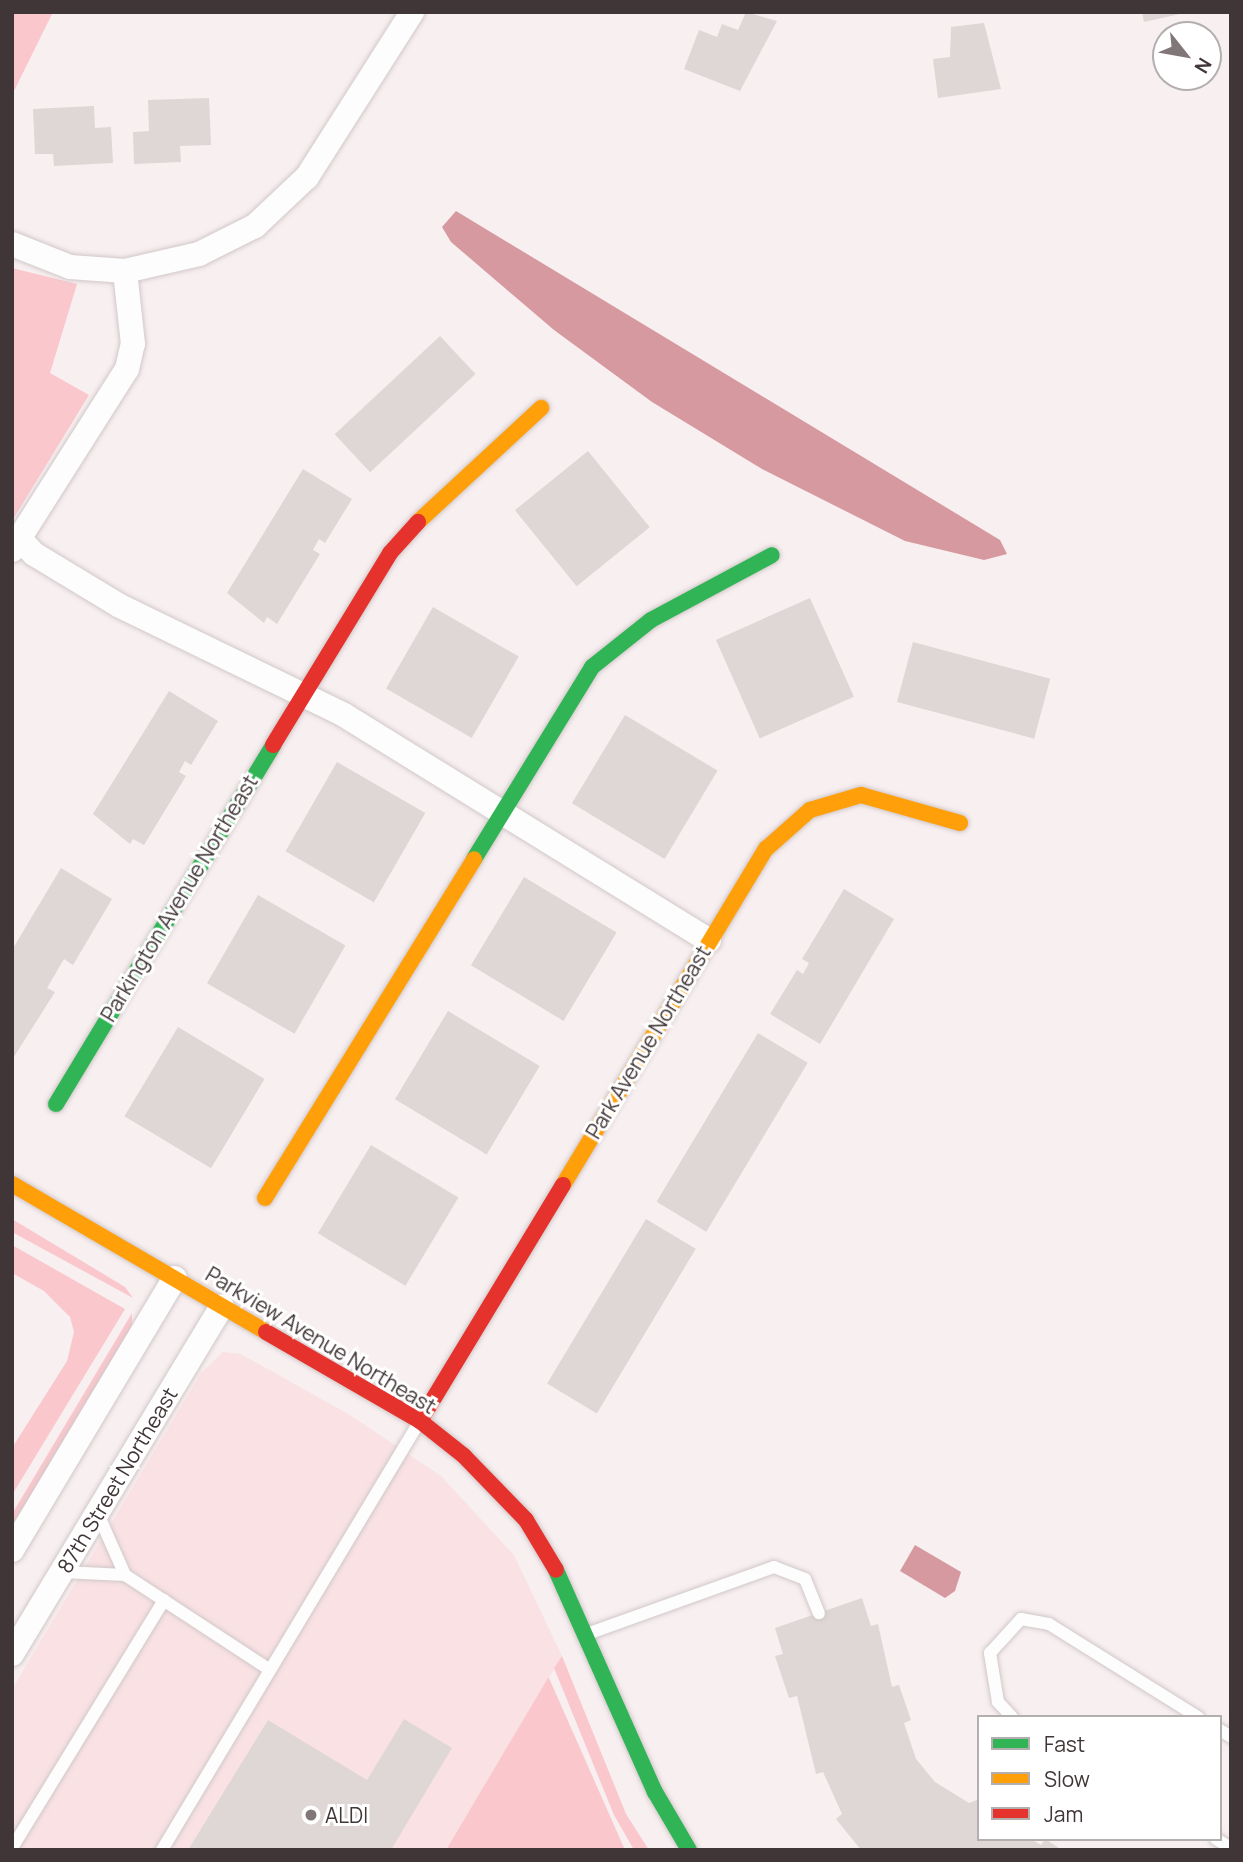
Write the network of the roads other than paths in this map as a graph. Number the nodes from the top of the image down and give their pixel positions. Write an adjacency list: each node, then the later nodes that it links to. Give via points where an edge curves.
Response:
1 (412, 12): 3 (street, via 307,177 282,204 199,254)
2 (12, 244): 3 (street, via 70,267)
3 (125, 271): 5 (street, via 133,344 127,369)
4 (541, 408): 7 (street, Parkington Avenue Northeast, via 449,489 390,553)
5 (16, 544): 7 (street, via 120,606)
6 (772, 555): 8 (street, via 619,640 578,687)
7 (304, 693): 8 (street); 11 (street, Parkington Avenue Northeast)
8 (499, 809): 10 (street); 13 (street)
9 (960, 823): 10 (street, Park Avenue Northeast, via 861,795 810,810 766,849)
10 (709, 940): 16 (street, Park Avenue Northeast)
11 (56, 1104)
12 (12, 1184): 14 (street, Parkview Avenue Northeast)
13 (265, 1198)
14 (175, 1278): 15 (street, Parkview Avenue Northeast); 18 (street)
15 (222, 1306): 16 (street, Parkview Avenue Northeast); 17 (street, 87th Street Northeast)
16 (421, 1421): 23 (street, Parkview Avenue Northeast, via 526,1520); 25 (lane)
17 (98, 1512): 19 (street, 87th Street Northeast); 20 (lane)
18 (12, 1550)
19 (62, 1572): 20 (lane); 24 (street, 87th Street Northeast)
20 (125, 1575): 21 (lane)
21 (164, 1601): 25 (lane); 28 (lane)
22 (819, 1613): 23 (lane, via 805,1579 774,1567)
23 (587, 1634): 30 (street, Parkview Avenue Northeast, via 655,1792)
24 (12, 1654)
25 (271, 1670): 29 (lane)
26 (1010, 1715): 27 (lane, via 998,1702 990,1653 1021,1619 1049,1624)
27 (1195, 1715)
28 (12, 1848)
29 (162, 1850)
30 (690, 1850)

